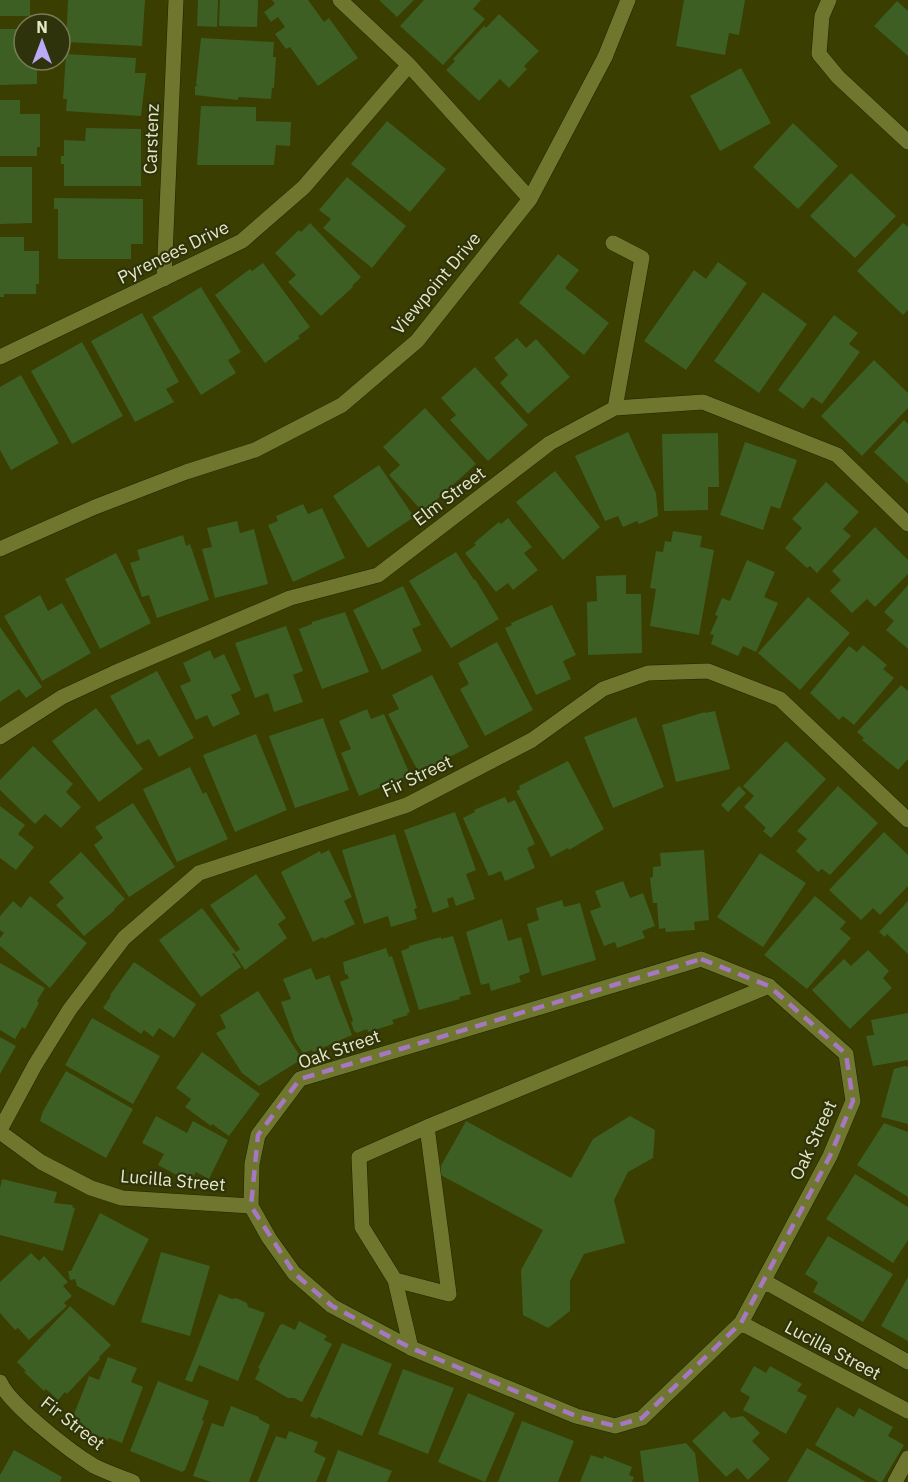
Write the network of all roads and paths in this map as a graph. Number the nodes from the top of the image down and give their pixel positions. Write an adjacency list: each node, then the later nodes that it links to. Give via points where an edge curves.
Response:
1 (176, 0): 9 (street, Carstenz)
2 (340, 0): 5 (street)
3 (628, 0): 7 (street, Viewpoint Drive, via 605,57)
4 (829, 0): 6 (street, via 822,16 819,54)
5 (410, 65): 7 (street); 9 (street, Pyrenees Drive, via 304,186 242,241)
6 (908, 142)
7 (530, 199): 13 (street, Viewpoint Drive, via 417,341 342,405 255,450 95,507)
8 (613, 243): 11 (street, via 642,258)
9 (164, 279): 10 (street, Pyrenees Drive)
10 (0, 357)
11 (615, 408): 12 (street, Elm Street, via 703,402 714,406 837,455); 14 (street, Elm Street, via 550,443 378,575 290,598 124,669 62,697)
12 (908, 524)
13 (0, 549)
14 (0, 737)
15 (908, 820): 18 (street, Fir Street, via 780,699 708,671 648,673 603,689 532,740 407,805 199,873 124,938 70,1009)
16 (769, 986): 17 (street); 19 (street, Oak Street, via 701,959 300,1079 258,1135 252,1164); 21 (street, Oak Street, via 846,1054 853,1101 830,1156)
17 (427, 1127): 20 (street, via 359,1157 362,1227); 20 (street, via 448,1294)
18 (0, 1131): 19 (street, Lucilla Street, via 41,1161 91,1188 122,1198)
19 (251, 1206): 23 (street, Oak Street, via 294,1273 332,1306)
20 (395, 1280): 23 (street)
21 (764, 1281): 22 (street, Oak Street); 24 (street)
22 (741, 1323): 23 (street, Oak Street, via 642,1418 615,1426 576,1416); 26 (street, Lucilla Street)
23 (411, 1348)
24 (908, 1362)
25 (0, 1382): 28 (street, Fir Street, via 35,1422 94,1466)
26 (908, 1411)
27 (908, 1458): 29 (street)
28 (133, 1482)
29 (895, 1482)

